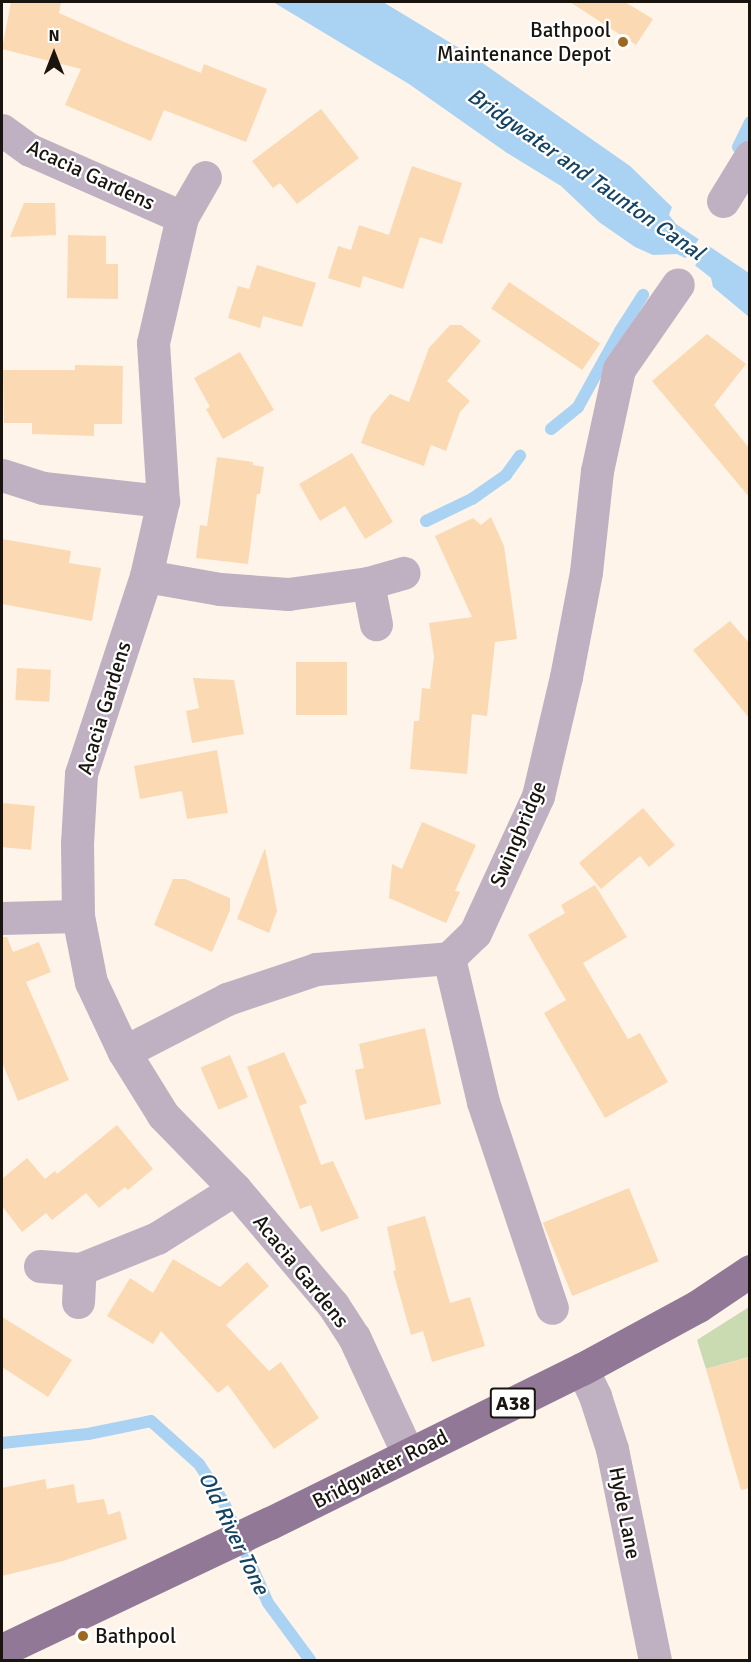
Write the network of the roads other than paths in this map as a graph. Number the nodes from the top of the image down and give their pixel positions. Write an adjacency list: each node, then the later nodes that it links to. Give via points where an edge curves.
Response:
1 (2, 130): 5 (street, Acacia Gardens, via 30,150)
2 (750, 157): 4 (street)
3 (205, 177): 5 (street, Acacia Gardens)
4 (723, 201)
5 (182, 217): 8 (street, Acacia Gardens, via 153,343)
6 (678, 284): 15 (street, Swingbridge, via 619,369 597,471 586,572 538,796 475,933)
7 (2, 475): 8 (street, via 43,488)
8 (163, 501): 10 (street, Acacia Gardens)
9 (404, 573): 11 (street)
10 (146, 576): 11 (street, via 220,589 288,594); 13 (street, Acacia Gardens, via 81,774)
11 (368, 583): 12 (street)
12 (376, 624)
13 (78, 916): 14 (street); 16 (street, Acacia Gardens, via 92,982)
14 (2, 918)
15 (449, 958): 16 (street, via 316,969 227,999); 22 (street, via 483,1102)
16 (124, 1052): 17 (street, Acacia Gardens, via 163,1114)
17 (235, 1189): 19 (street, via 157,1238); 24 (street, Acacia Gardens, via 333,1305 354,1337)
18 (40, 1266): 19 (street)
19 (80, 1269): 21 (street)
20 (750, 1272): 23 (main road, Bridgwater Road / A38, via 698,1306)
21 (78, 1302)
22 (552, 1308)
23 (582, 1369): 24 (main road, Bridgwater Road / A38); 26 (street, Hyde Lane, via 612,1449)
24 (408, 1454): 25 (main road, Bridgwater Road / A38, via 270,1524)
25 (2, 1650)
26 (655, 1660)

